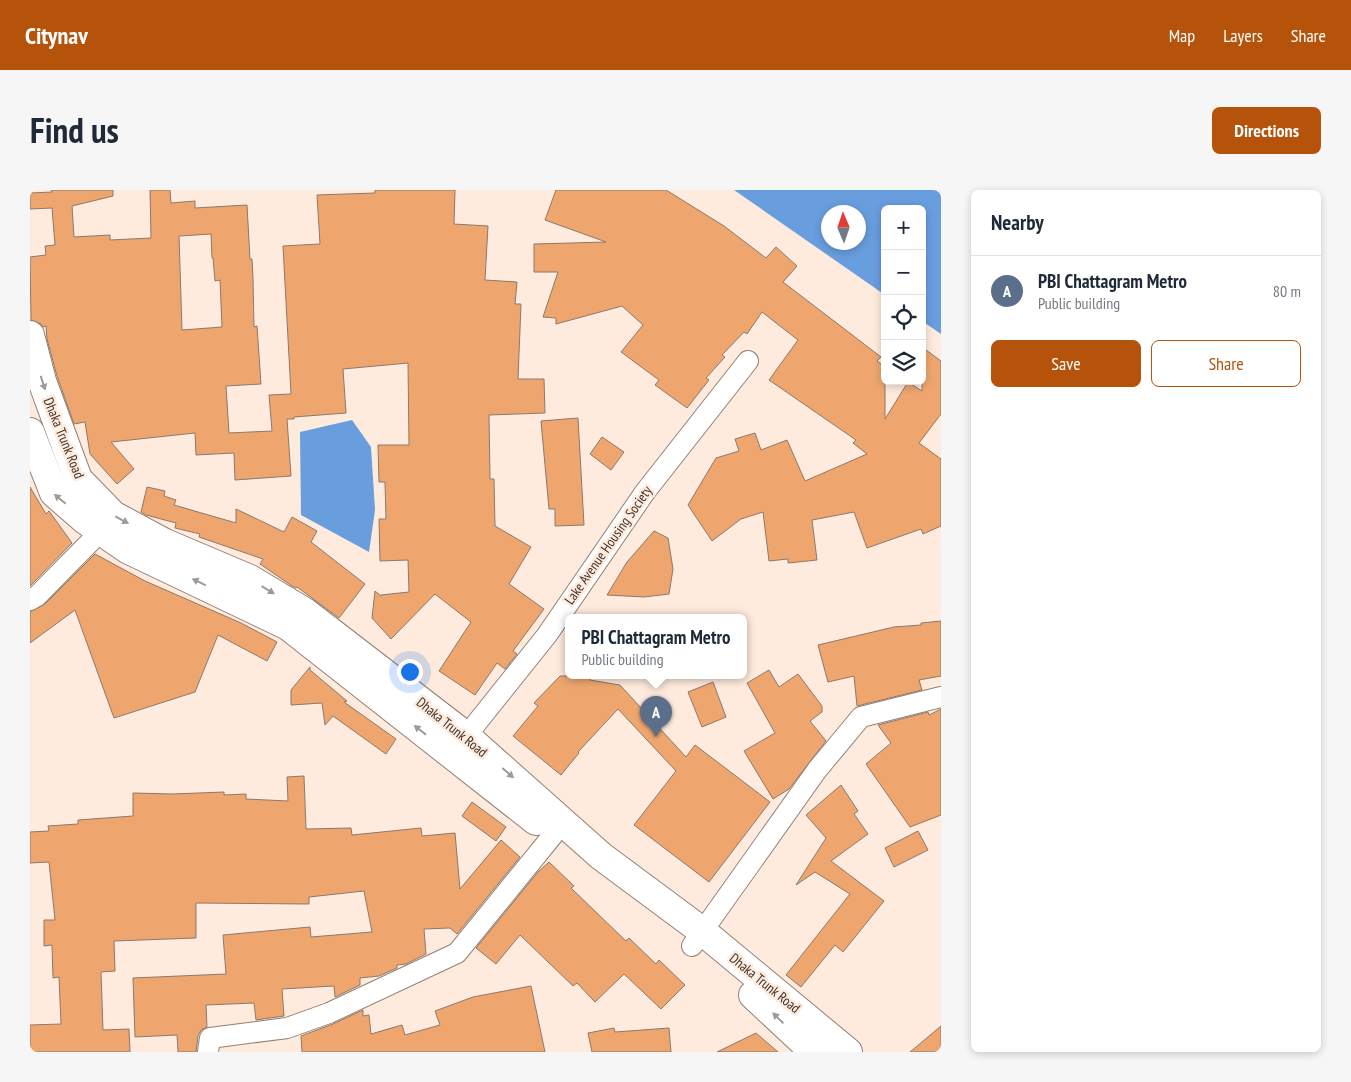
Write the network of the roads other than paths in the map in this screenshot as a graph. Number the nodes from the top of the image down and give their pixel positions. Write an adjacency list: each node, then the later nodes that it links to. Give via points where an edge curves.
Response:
1 (30, 336): 7 (main road, Dhaka Trunk Road, one-way to 7, via 42,382 78,479 113,515 165,543 250,579 305,612)
2 (748, 361): 7 (street, Lake Avenue Housing Society, via 644,492 547,635)
3 (30, 432): 4 (main road, Dhaka Trunk Road, one-way to 3, via 54,494)
4 (101, 531): 5 (street); 7 (main road, Dhaka Trunk Road, one-way to 4, via 288,626 127,549)
5 (30, 600)
6 (941, 697): 9 (street, via 861,717 817,770)
7 (458, 745): 8 (main road, Dhaka Trunk Road); 9 (main road, Dhaka Trunk Road, one-way to 9, via 601,856)
8 (553, 835): 9 (main road, Dhaka Trunk Road); 10 (street, via 457,952 329,1013 287,1028 210,1038)
9 (697, 939): 11 (main road, Dhaka Trunk Road, one-way to 9); 12 (main road, Dhaka Trunk Road)
10 (208, 1052)
11 (814, 1052)
12 (848, 1052)

